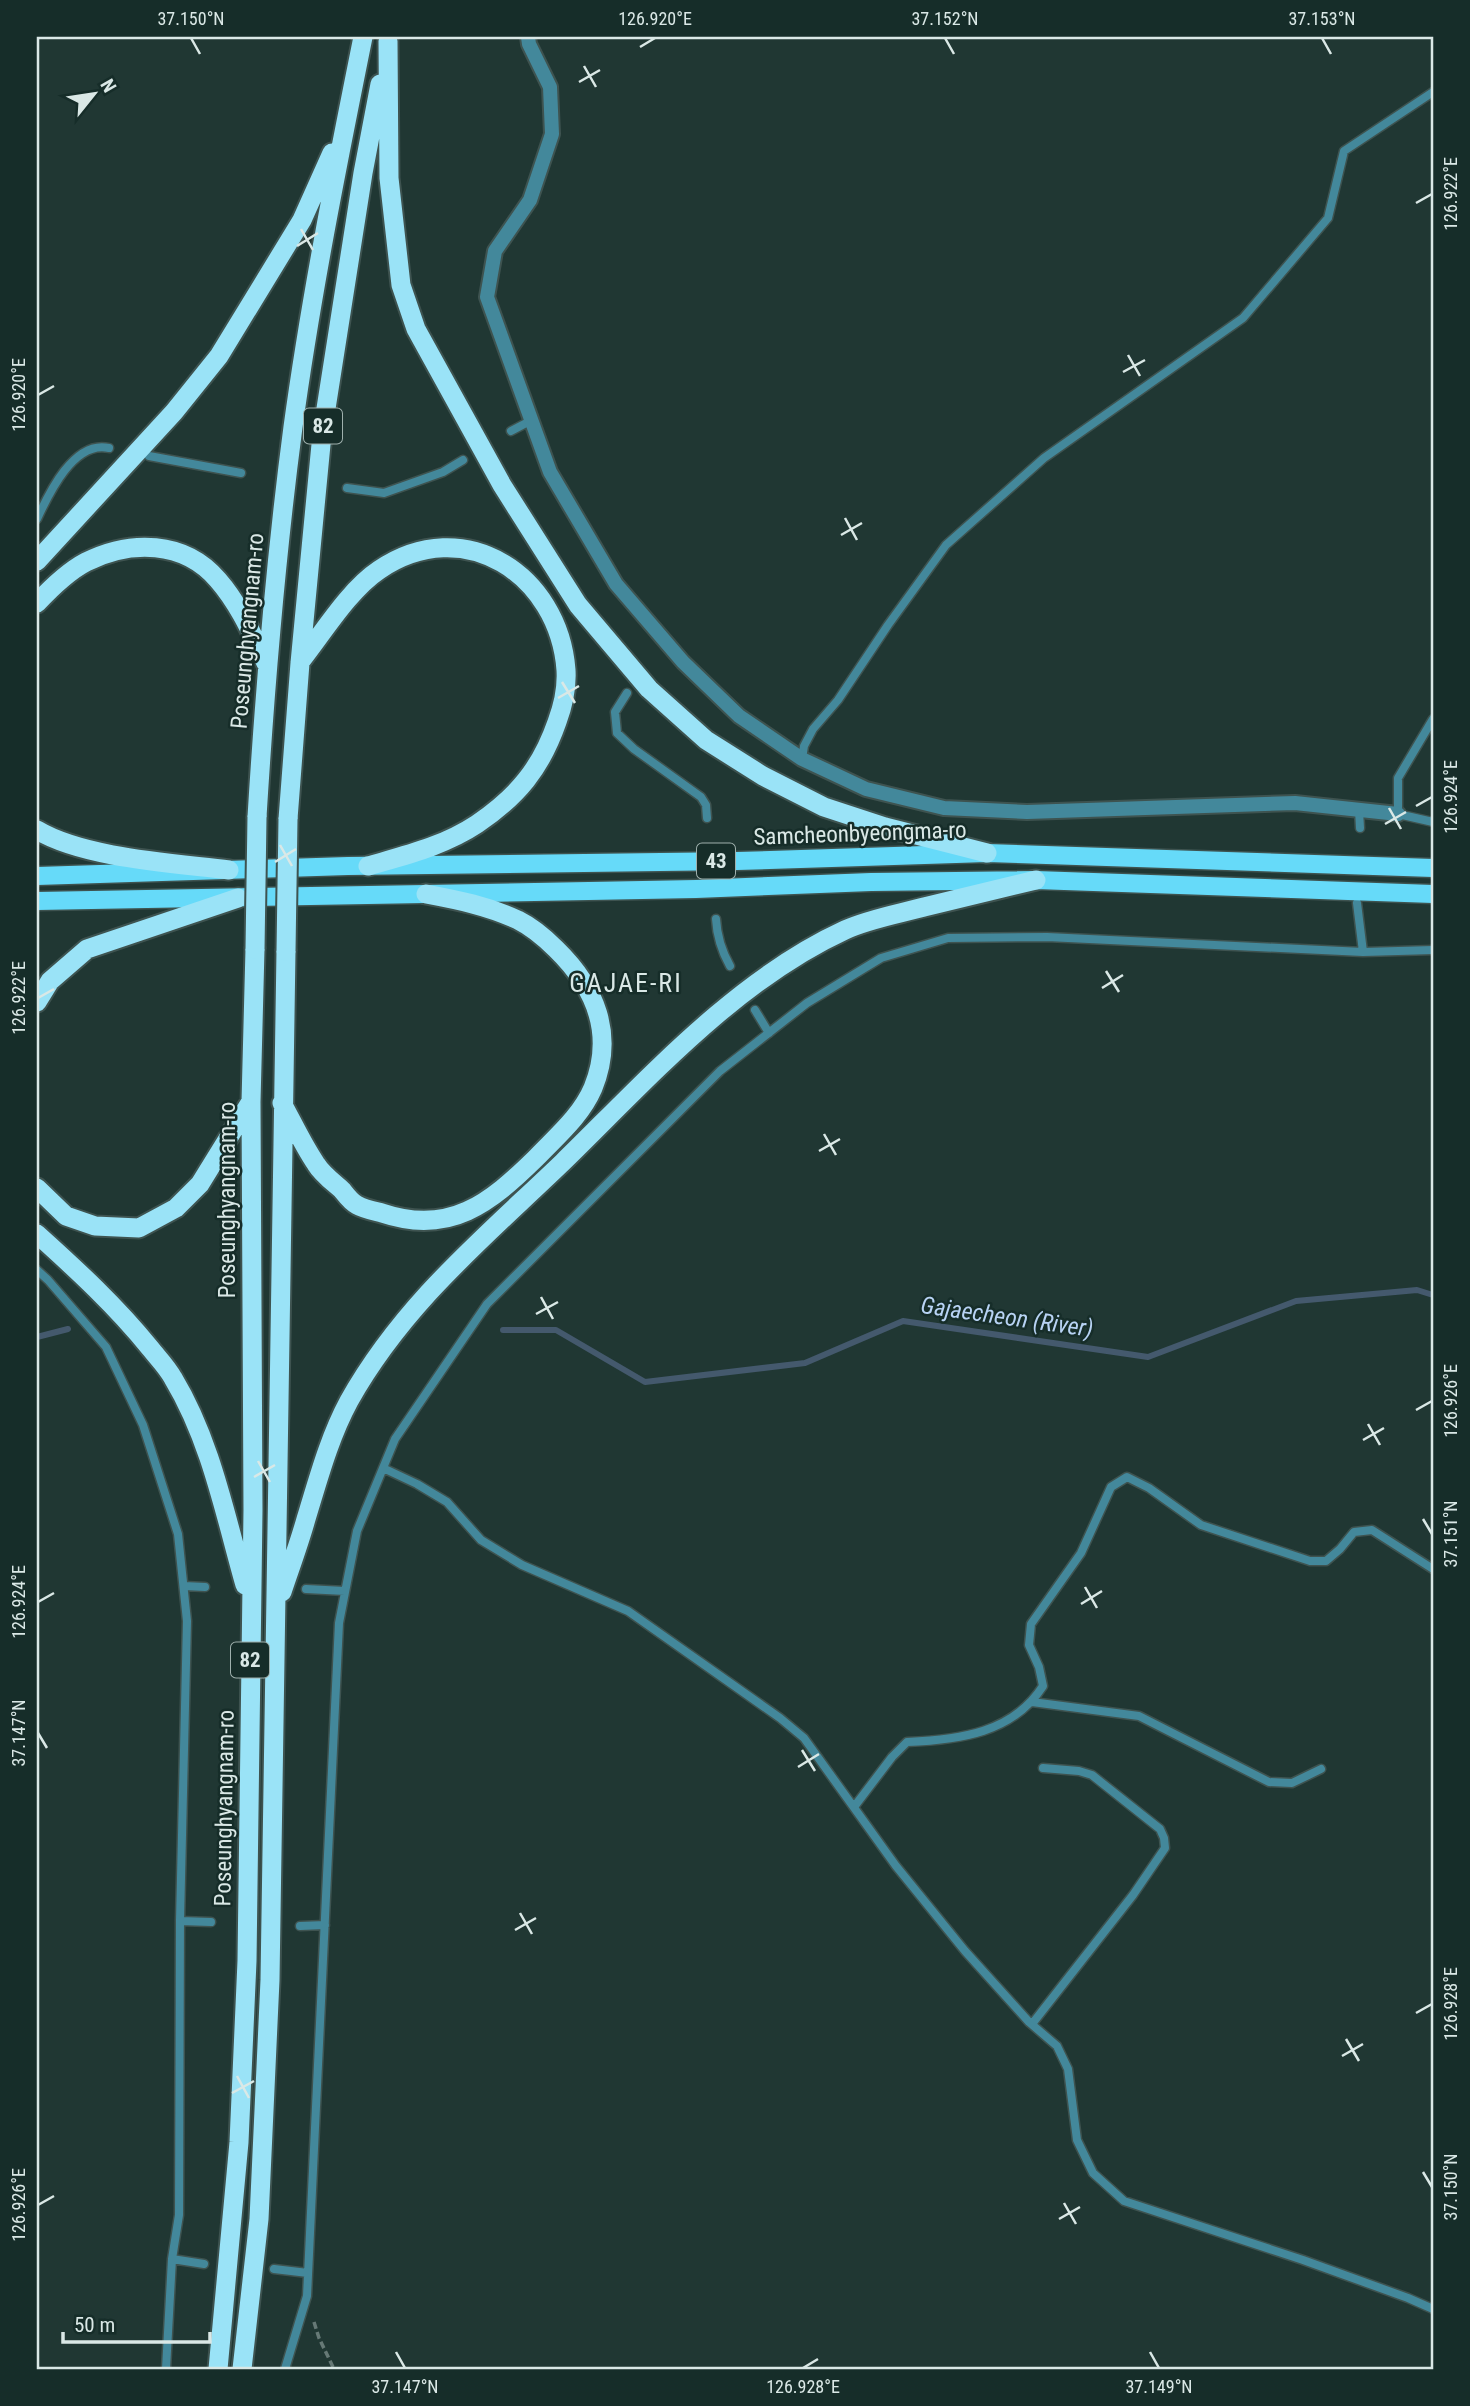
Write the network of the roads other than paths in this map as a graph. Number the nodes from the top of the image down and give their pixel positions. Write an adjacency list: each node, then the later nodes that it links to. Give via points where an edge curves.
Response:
1 (363, 37): 5 (highway, Poseunghyangnam-ro / 82)
2 (528, 37): 6 (street, via 550,87 552,134 530,200 495,251 488,297)
3 (388, 39): 17 (highway, 82, via 322,434); 27 (highway, via 389,178 401,285 412,318 502,485 578,605 649,689 706,740 763,776 824,807)
4 (1433, 92): 20 (lane, via 1344,151 1328,218 1243,318 1044,458 946,545 813,729)
5 (347, 121): 14 (highway, via 302,220 219,356 174,412); 16 (highway, Poseunghyangnam-ro / 82, via 293,426)
6 (532, 419): 7 (lane); 20 (street, via 550,472 616,584 660,643 739,716)
7 (511, 431)
8 (109, 448): 13 (lane, via 100,446 82,454 55,481)
9 (149, 456): 11 (lane)
10 (463, 460): 12 (lane, via 384,493)
11 (241, 473)
12 (346, 488)
13 (37, 519)
14 (37, 561)
15 (37, 603): 16 (highway, via 84,563 140,546 166,548 196,559 217,578 236,603)
16 (266, 663): 45 (highway, Poseunghyangnam-ro / 82, bridge, via 257,817)
17 (299, 663): 28 (highway, via 353,594 379,570 410,554 441,547 475,550 507,565 530,583 562,640 566,673 562,708 542,759 527,781 475,825 436,846); 46 (highway, 82, bridge, via 288,819)
18 (627, 694): 23 (lane, via 615,712 617,733 701,797)
19 (1433, 719): 22 (lane, via 1398,778)
20 (802, 759): 21 (street, via 866,789 944,808 1027,812 1295,803)
21 (1359, 810): 22 (street); 25 (lane)
22 (1398, 814): 24 (lane)
23 (707, 818)
24 (1433, 822)
25 (1360, 828)
26 (37, 830): 30 (highway, via 95,850)
27 (987, 853): 28 (main road, Samcheonbyeongma-ro / 43); 29 (main road, Samcheonbyeongma-ro / 43)
28 (368, 866): 30 (main road, Samcheonbyeongma-ro / 43)
29 (1433, 868)
30 (229, 870): 31 (main road, Samcheonbyeongma-ro / 43)
31 (37, 876)
32 (1035, 880): 33 (main road, 43); 34 (main road, 43); 57 (highway, via 848,929 757,981 453,1265 389,1339 348,1403 323,1464)
33 (426, 894): 35 (main road, 43); 46 (highway, via 473,902 520,921 570,963 590,991 602,1037 600,1062 593,1088 575,1118 507,1187 488,1200 438,1220 406,1221 356,1205 317,1166)
34 (1433, 894)
35 (238, 898): 36 (main road, 43); 42 (highway, via 88,949 50,981)
36 (37, 901)
37 (1357, 903): 40 (lane)
38 (716, 919): 41 (lane, via 717,935)
39 (1433, 950): 40 (lane)
40 (1363, 952): 44 (lane, via 1047,937 948,938 881,958 807,1003)
41 (730, 966)
42 (37, 1002)
43 (755, 1010): 44 (lane)
44 (769, 1033): 50 (lane, via 720,1071 487,1304 395,1439)
45 (251, 1102): 47 (highway, via 200,1184 176,1208 139,1228 95,1226 66,1216); 56 (highway, Poseunghyangnam-ro / 82)
46 (282, 1102): 57 (highway, 82)
47 (37, 1188)
48 (37, 1234): 56 (highway, via 102,1294 172,1376 209,1458)
49 (37, 1270): 52 (lane, via 106,1347 143,1425 178,1534)
50 (383, 1468): 55 (lane, via 357,1531); 61 (lane, via 447,1502 481,1540 522,1565 628,1611 780,1718 804,1738)
51 (1433, 1569): 58 (lane, via 1372,1531 1354,1532 1326,1561 1310,1561 1201,1525 1127,1477 1111,1487 1081,1553 1031,1624 1029,1645 1043,1686)
52 (184, 1586): 53 (lane); 62 (lane)
53 (205, 1587)
54 (306, 1590): 55 (lane)
55 (345, 1591): 65 (lane, via 339,1623)
56 (251, 1606): 73 (highway, Poseunghyangnam-ro / 82, via 247,1961 239,2141)
57 (276, 1610): 74 (highway, 82, via 270,1966 259,2219)
58 (1032, 1702): 60 (lane, via 1139,1716 1269,1782 1292,1783); 61 (lane, via 1003,1724 973,1736 907,1742)
59 (1043, 1768): 66 (lane, via 1092,1775 1160,1829 1165,1848)
60 (1321, 1769)
61 (854, 1807): 66 (lane, via 965,1951)
62 (180, 1921): 63 (lane); 67 (lane, via 178,2215)
63 (211, 1922)
64 (299, 1926): 65 (lane)
65 (325, 1926): 70 (lane)
66 (1032, 2024): 71 (lane, via 1056,2046 1068,2069 1077,2140 1093,2173 1124,2202 1303,2260)
67 (172, 2259): 68 (lane); 72 (lane)
68 (204, 2264)
69 (274, 2269): 70 (lane)
70 (308, 2273): 75 (lane, via 307,2296)
71 (1433, 2309)
72 (166, 2369)
73 (218, 2369)
74 (242, 2369)
75 (285, 2369)

